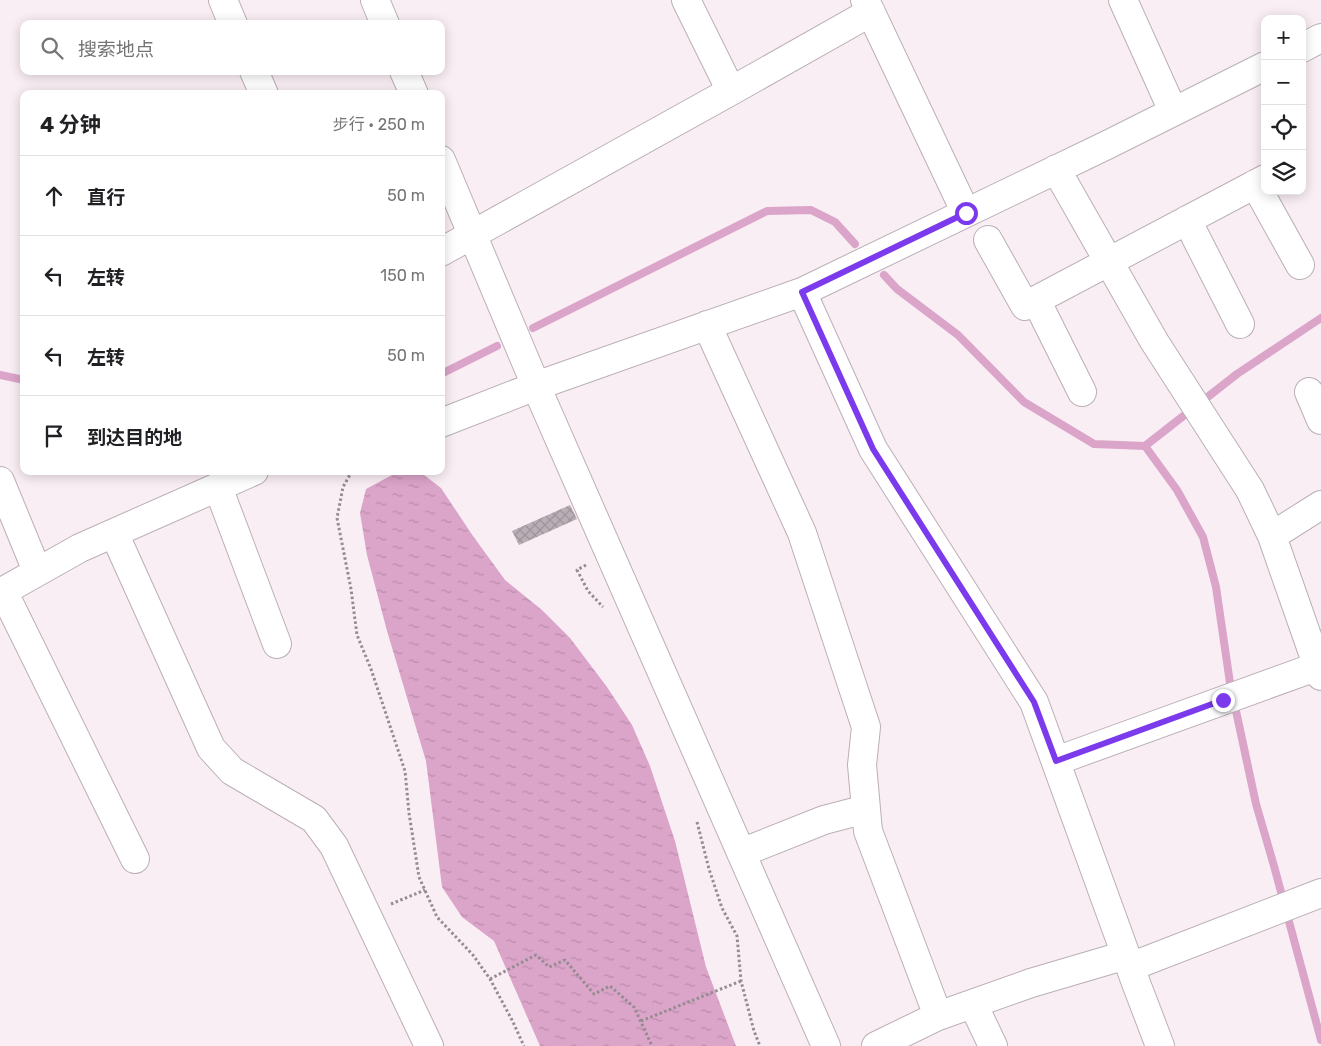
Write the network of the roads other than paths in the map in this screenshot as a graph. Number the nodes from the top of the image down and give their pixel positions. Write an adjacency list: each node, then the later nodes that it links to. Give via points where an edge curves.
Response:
1 (222, 0): 6 (street)
2 (375, 0): 7 (street)
3 (686, 0): 15 (street)
4 (1123, 0): 16 (street)
5 (868, 6): 15 (street); 20 (street)
6 (231, 20)
7 (383, 20)
8 (1321, 38): 9 (street)
9 (1306, 46)
10 (1261, 68): 16 (street)
11 (256, 75): 13 (street)
12 (406, 75): 14 (street)
13 (262, 90)
14 (412, 90)
15 (731, 91): 22 (street)
16 (1173, 111): 17 (street)
17 (1056, 169): 20 (street); 25 (street)
18 (445, 170): 22 (street)
19 (1260, 182): 21 (street); 26 (street)
20 (966, 213): 27 (street)
21 (1187, 220): 25 (street); 29 (street)
22 (473, 236): 24 (street); 31 (street)
23 (988, 240): 28 (street, via 1025,306)
24 (445, 250)
25 (1109, 262): 28 (street); 41 (street, via 1154,341 1250,490)
26 (1300, 265)
27 (802, 292): 30 (street); 46 (street, via 873,449 1034,702)
28 (1036, 300): 32 (street)
29 (1240, 324)
30 (707, 326): 31 (street); 47 (street, via 802,533 866,727 862,765)
31 (536, 386): 35 (street); 48 (street)
32 (1082, 392)
33 (1309, 392): 34 (street)
34 (1321, 420)
35 (445, 421)
36 (245, 475): 38 (street)
37 (0, 481): 42 (street)
38 (218, 487): 40 (street); 44 (street)
39 (1321, 505): 41 (street)
40 (114, 533): 42 (street); 54 (street, via 211,748 232,771 314,819 334,846)
41 (1272, 536): 45 (street)
42 (37, 571): 43 (street)
43 (2, 592): 49 (street)
44 (277, 644)
45 (1320, 669): 46 (street, via 1233,696)
46 (1056, 761): 51 (street)
47 (866, 809): 48 (street, via 824,820); 53 (street, via 868,831)
48 (741, 853): 55 (street)
49 (134, 859)
50 (1321, 893): 51 (street)
51 (1128, 961): 52 (street, via 1031,983); 58 (street)
52 (973, 1004): 53 (street); 57 (street)
53 (938, 1016): 56 (street)
54 (429, 1046)
55 (826, 1046)
56 (876, 1046)
57 (994, 1046)
58 (1160, 1046)

